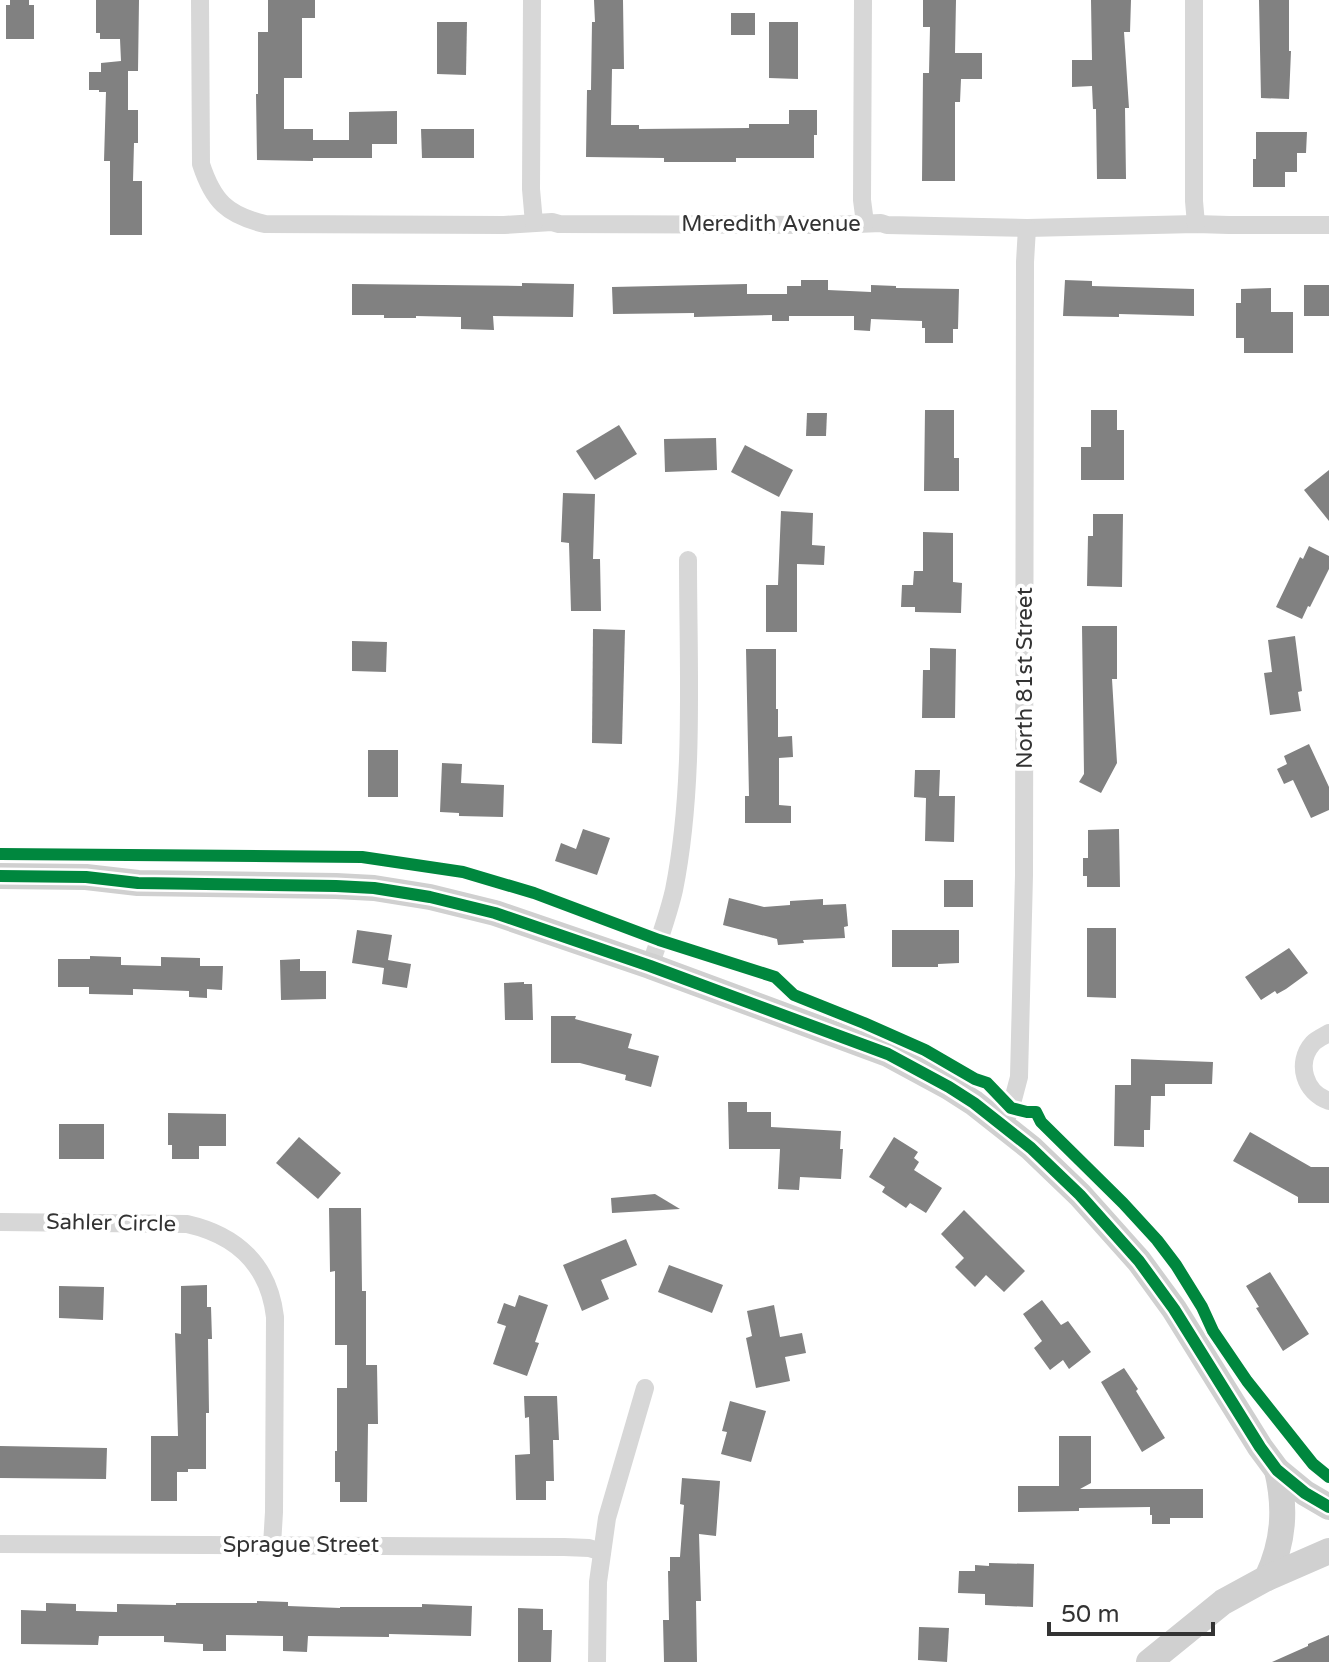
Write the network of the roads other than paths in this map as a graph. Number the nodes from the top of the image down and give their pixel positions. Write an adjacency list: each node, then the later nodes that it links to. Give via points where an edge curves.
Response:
1 (200, 0): 5 (street, Meredith Avenue, via 200,153 208,185 231,211 265,224)
2 (532, 0): 5 (street)
3 (863, 0): 6 (street)
4 (1194, 0): 7 (street)
5 (534, 223): 6 (street, Meredith Avenue)
6 (865, 223): 9 (street, Meredith Avenue)
7 (1196, 224): 8 (street, Meredith Avenue); 9 (street, Meredith Avenue)
8 (1329, 225)
9 (1027, 228): 15 (street, North 81st Street, via 1019,1077)
10 (688, 560): 12 (street, via 683,823 673,893)
11 (0, 876): 12 (street, via 374,888 495,913)
12 (650, 966): 15 (street, via 888,1054 949,1087)
13 (1329, 1033): 14 (street, via 1309,1049 1304,1074 1311,1090)
14 (1329, 1101)
15 (1002, 1125): 18 (street, via 1080,1195 1139,1261)
16 (0, 1222): 21 (street, Sahler Circle, via 175,1223 221,1235 249,1257 268,1286 274,1310)
17 (645, 1388): 23 (street)
18 (1277, 1470): 19 (street); 24 (street, via 1284,1511 1281,1540)
19 (1329, 1507)
20 (0, 1544): 21 (street, Sprague Street)
21 (272, 1545): 23 (street, Sprague Street, via 564,1547)
22 (1329, 1551): 24 (street)
23 (602, 1552): 25 (street)
24 (1267, 1578): 26 (street, via 1223,1602)
25 (597, 1662)
26 (1149, 1662)

